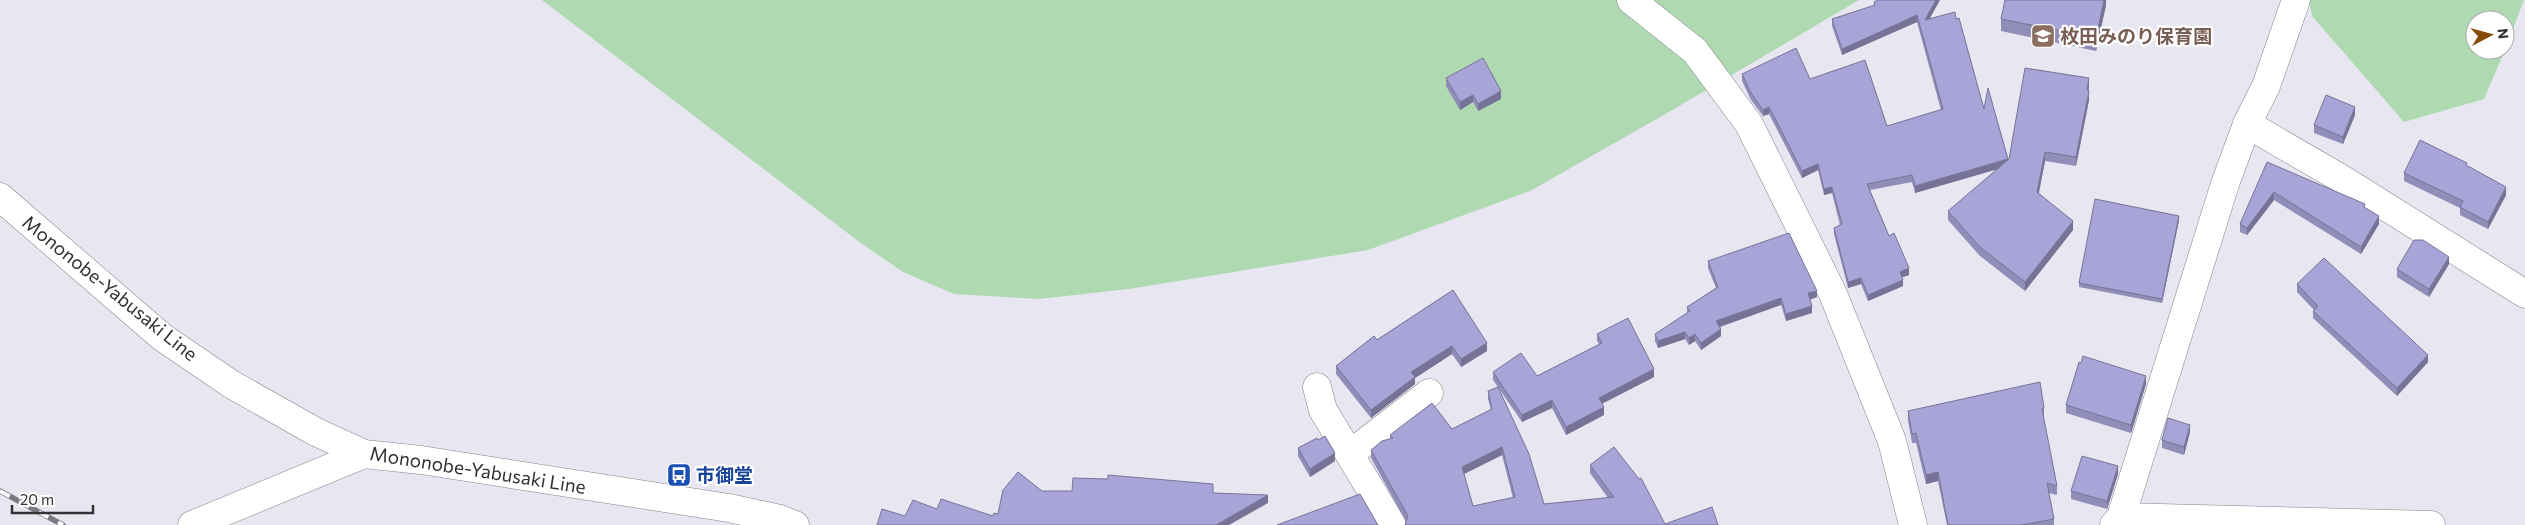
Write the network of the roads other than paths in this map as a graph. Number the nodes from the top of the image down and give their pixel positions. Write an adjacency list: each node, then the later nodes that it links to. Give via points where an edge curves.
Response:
1 (1631, 0): 14 (street, via 1695,50 1749,124 1833,294 1892,440)
2 (2296, 0): 3 (street, via 2266,86)
3 (2247, 124): 5 (street, via 2342,179); 10 (street)
4 (0, 197): 8 (street, Mononobe-Yabusaki Line, via 162,337 231,384 316,432)
5 (2525, 294)
6 (1317, 387): 9 (street, via 1323,410)
7 (1429, 394): 9 (street)
8 (364, 454): 11 (street); 12 (street, Mononobe-Yabusaki Line, via 728,508 780,518)
9 (1350, 454): 13 (street)
10 (2118, 521): 15 (street)
11 (192, 525)
12 (795, 525)
13 (1392, 525)
14 (1913, 525)
15 (2431, 525)

